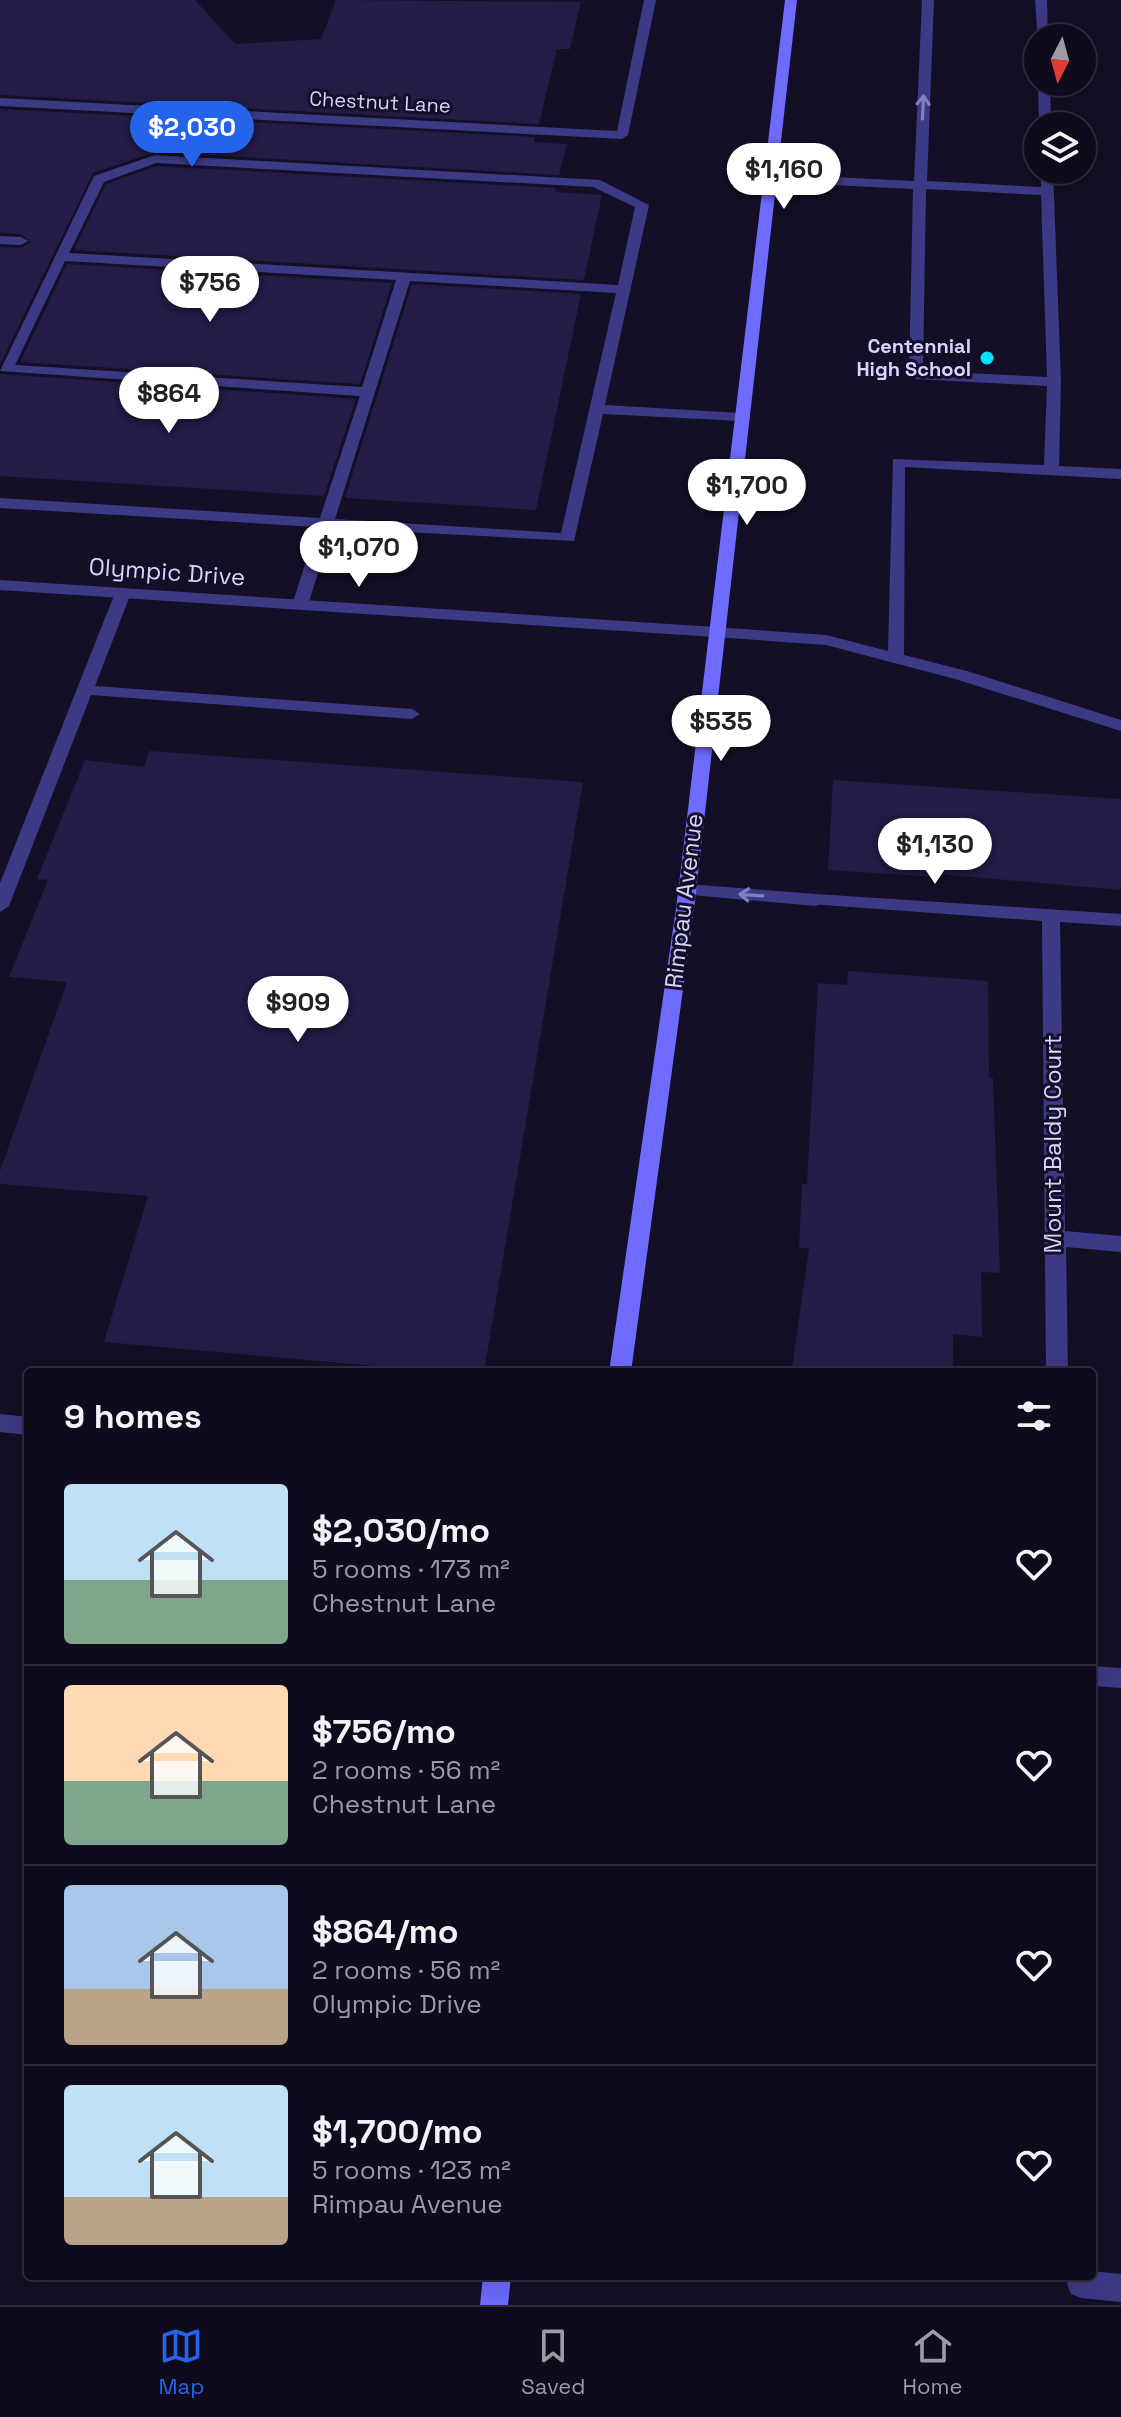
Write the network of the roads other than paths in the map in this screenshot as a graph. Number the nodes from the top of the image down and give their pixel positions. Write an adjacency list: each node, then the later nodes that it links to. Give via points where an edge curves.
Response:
1 (650, 0): 6 (street, Chestnut Lane, via 622,135)
2 (791, 0): 7 (main road, Rimpau Avenue)
3 (928, 0): 9 (street, one-way to 3)
4 (1041, 0): 5 (street)
5 (1042, 24)
6 (0, 102)
7 (770, 178): 9 (street); 19 (main road, Rimpau Avenue)
8 (1048, 184): 10 (street)
9 (920, 185): 10 (street); 16 (street, via 916,375)
10 (1048, 191): 16 (street)
11 (0, 240): 12 (street)
12 (21, 241)
13 (61, 257): 14 (street); 15 (street, via 99,179 155,159 595,183 642,205); 17 (street, via 6,369)
14 (404, 277): 15 (street); 17 (street)
15 (623, 289): 18 (street)
16 (1054, 382): 20 (street)
17 (368, 392): 23 (street)
18 (597, 409): 19 (street); 23 (street, via 568,538)
19 (740, 417): 27 (main road, Rimpau Avenue)
20 (1051, 470): 21 (street); 28 (street, via 898,462)
21 (1121, 474)
22 (0, 503): 23 (street)
23 (326, 524): 26 (street)
24 (0, 585): 25 (street, Olympic Drive)
25 (123, 593): 26 (street, Olympic Drive); 29 (street)
26 (300, 605): 27 (street, Olympic Drive)
27 (715, 632): 28 (street, Olympic Drive, via 826,640); 32 (main road, Rimpau Avenue)
28 (896, 658): 31 (street, Olympic Drive)
29 (86, 690): 30 (street); 33 (street)
30 (412, 714)
31 (1121, 726)
32 (687, 890): 34 (street, one-way to 32); 38 (main road, Rimpau Avenue)
33 (0, 906)
34 (1051, 915): 35 (street); 36 (street, Mount Baldy Court)
35 (1121, 920)
36 (1053, 1238): 37 (street); 39 (street, Mount Baldy Court)
37 (1121, 1244)
38 (621, 1368)
39 (1057, 1368)
40 (0, 1423): 41 (street)
41 (24, 1426)
42 (1096, 1676): 43 (street)
43 (1121, 1678)
44 (497, 2280): 47 (main road)
45 (1081, 2288): 46 (street)
46 (1121, 2288)
47 (494, 2305)

